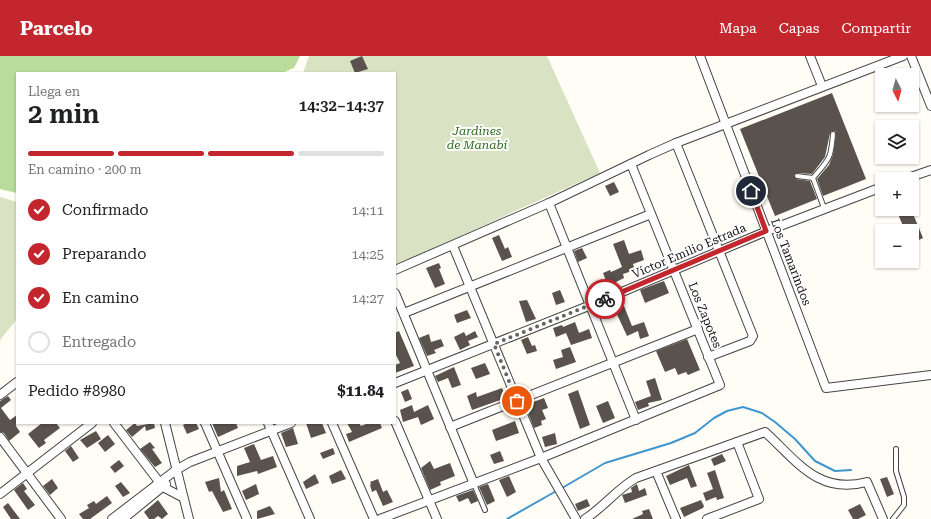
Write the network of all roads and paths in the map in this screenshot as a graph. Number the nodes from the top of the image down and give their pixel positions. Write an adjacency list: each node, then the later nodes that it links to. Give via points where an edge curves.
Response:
1 (700, 56): 7 (street, Los Tamarindos)
2 (810, 56): 5 (street)
3 (903, 56): 5 (street)
4 (911, 56): 6 (street)
5 (822, 86): 7 (street)
6 (931, 106)
7 (726, 124): 9 (street); 19 (street, Los Tamarindos)
8 (833, 134): 14 (lane, via 828,161)
9 (676, 143): 10 (street); 22 (street)
10 (631, 164): 16 (street); 18 (street, Los Zapotes)
11 (931, 170): 12 (street)
12 (919, 174)
13 (797, 176): 14 (lane)
14 (813, 178): 17 (lane)
15 (875, 190): 17 (street, Víctor Emilio Estrada)
16 (550, 203): 20 (street); 21 (street)
17 (824, 208): 19 (street, Víctor Emilio Estrada)
18 (651, 214): 21 (street); 24 (street, Los Zapotes)
19 (766, 231): 22 (street, Víctor Emilio Estrada); 34 (street, Los Tamarindos, via 826,388)
20 (453, 246): 23 (street); 25 (street)
21 (567, 248): 25 (street); 27 (street)
22 (720, 251): 24 (street, Víctor Emilio Estrada); 31 (street, via 753,336 750,341)
23 (396, 270)
24 (674, 270): 27 (street, Víctor Emilio Estrada); 29 (street, Los Zapotes)
25 (470, 287): 28 (street); 30 (street)
26 (396, 295): 28 (street)
27 (591, 305): 30 (street, Víctor Emilio Estrada); 32 (street)
28 (404, 313): 33 (street)
29 (698, 329): 31 (street, Los Zapotes); 32 (street)
30 (494, 344): 33 (street, Víctor Emilio Estrada); 38 (street)
31 (708, 357): 39 (street, Los Zapotes, via 720,386)
32 (614, 363): 38 (street); 39 (street)
33 (427, 370): 36 (street, Víctor Emilio Estrada); 48 (street)
34 (931, 375)
35 (16, 383): 37 (street)
36 (396, 383)
37 (0, 395)
38 (517, 401): 48 (street); 53 (street)
39 (636, 420): 53 (street)
40 (396, 423): 61 (street)
41 (91, 424): 56 (street)
42 (115, 424): 58 (street)
43 (165, 424): 55 (street)
44 (205, 424): 52 (street)
45 (286, 424): 47 (street)
46 (332, 424): 69 (street)
47 (269, 427): 52 (street); 68 (street)
48 (450, 427): 57 (street)
49 (0, 437): 56 (street)
50 (737, 442): 54 (street); 75 (street, via 759,499); 76 (street, via 765,432 816,478 843,486 867,482)
51 (896, 449): 77 (lane, via 896,471 904,505)
52 (217, 451): 55 (street, via 190,462); 67 (street)
53 (542, 460): 57 (street); 72 (street)
54 (656, 471): 73 (street, via 624,485); 74 (street)
55 (176, 472): 58 (street); 60 (street)
56 (27, 473): 59 (street); 63 (street)
57 (474, 484): 61 (street); 62 (lane)
58 (161, 485): 60 (street); 64 (street); 65 (street)
59 (0, 494)
60 (182, 497): 66 (street)
61 (429, 500): 70 (street); 71 (street)
62 (485, 510)
63 (62, 519)
64 (112, 519)
65 (123, 519)
66 (189, 519)
67 (246, 519)
68 (310, 519)
69 (374, 519)
70 (380, 519)
71 (437, 519)
72 (576, 519)
73 (585, 519)
74 (676, 519)
75 (707, 519)
76 (883, 519)
77 (893, 519)

